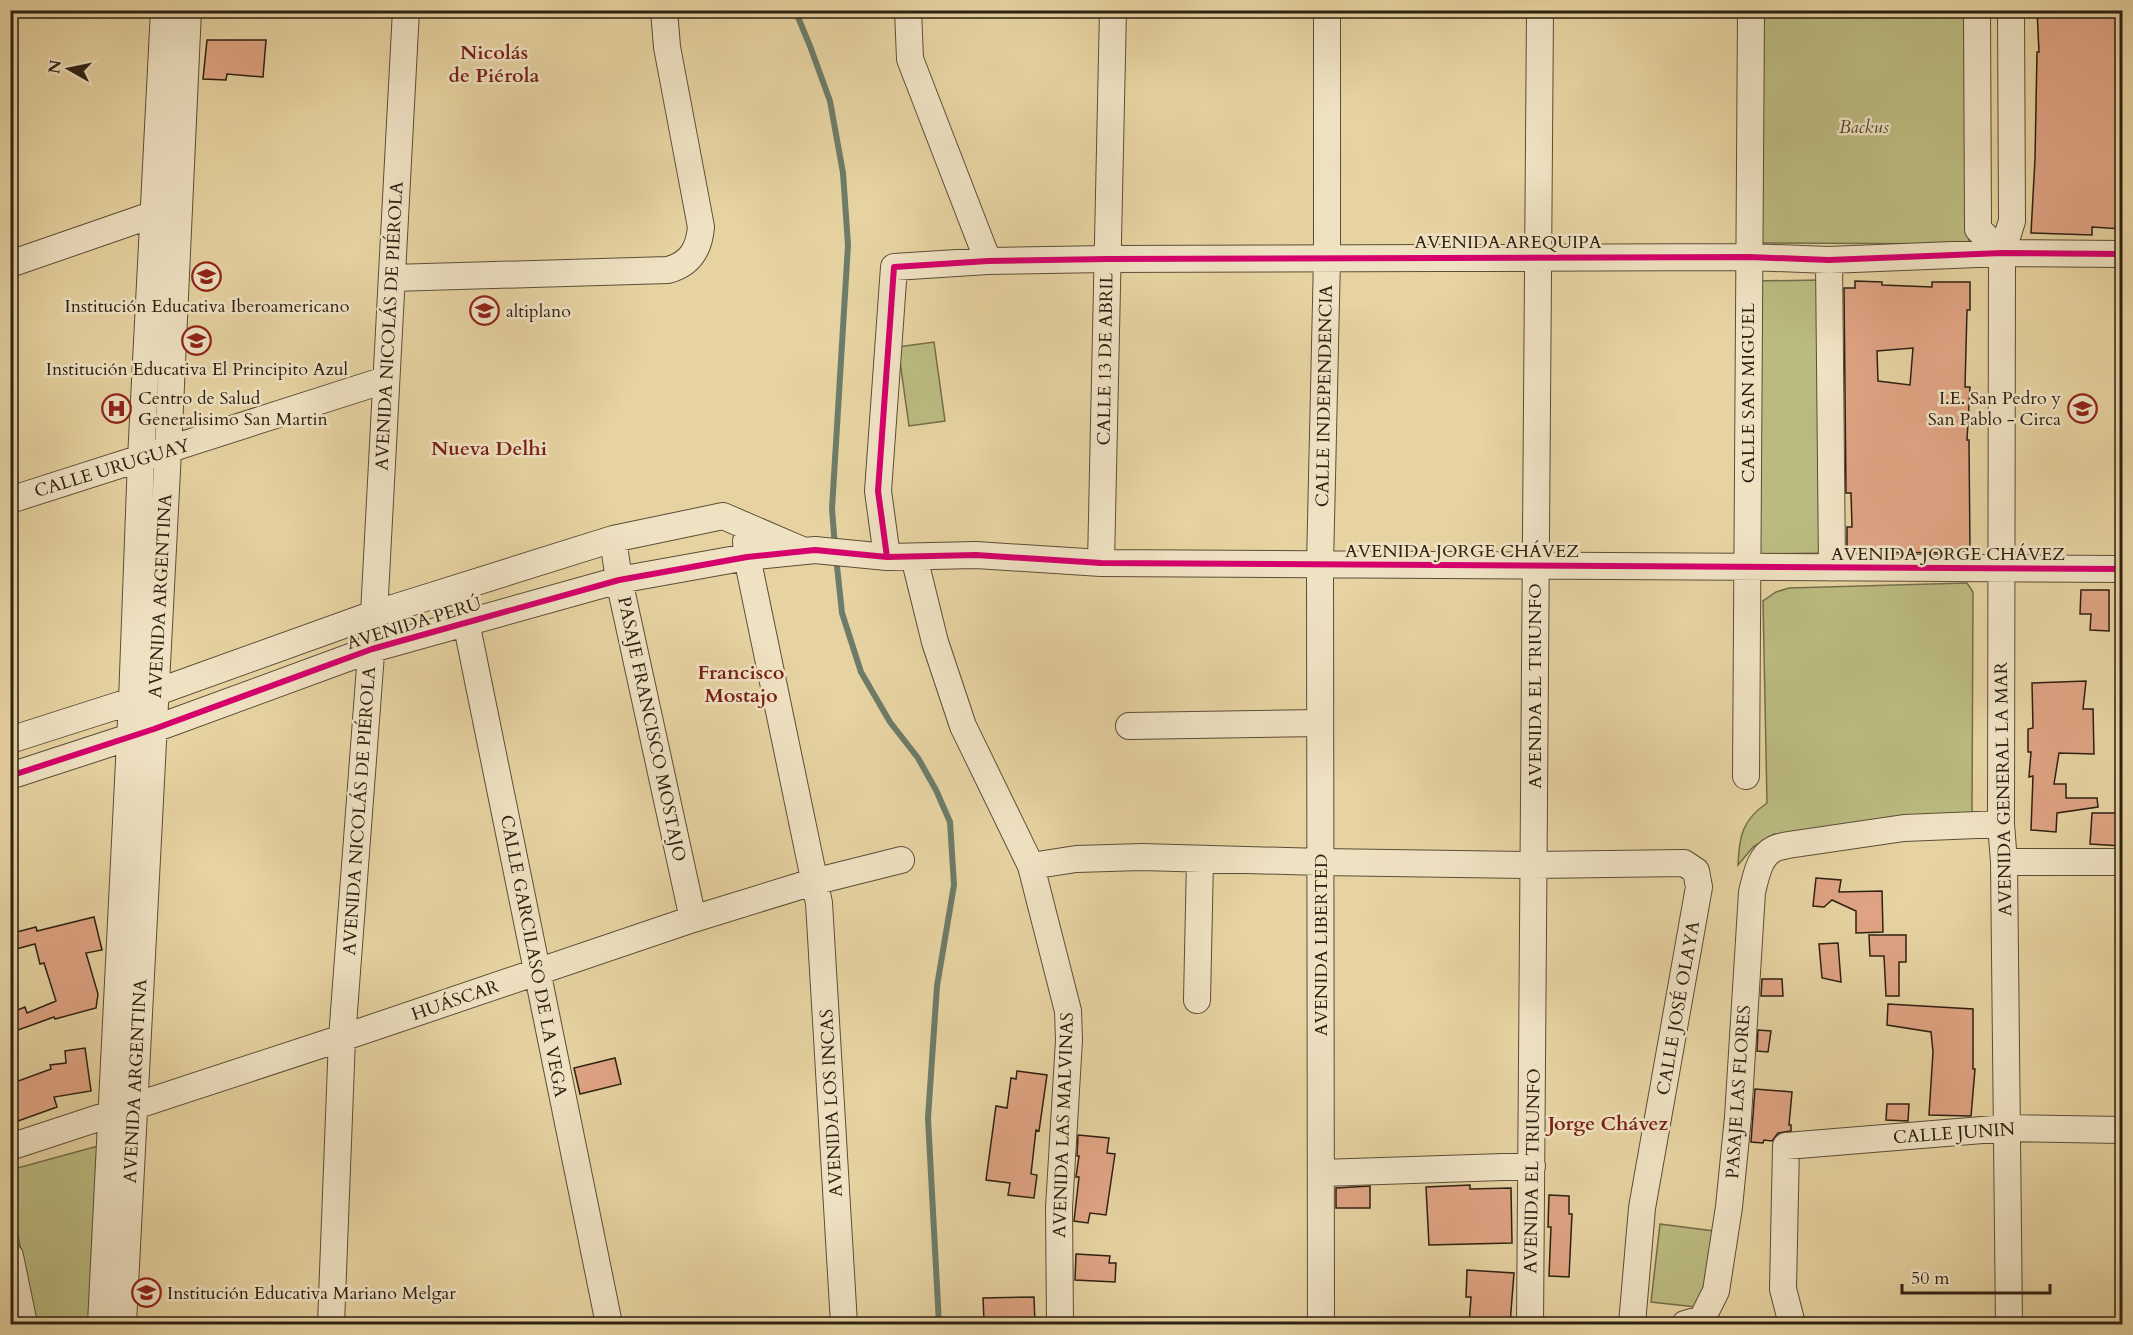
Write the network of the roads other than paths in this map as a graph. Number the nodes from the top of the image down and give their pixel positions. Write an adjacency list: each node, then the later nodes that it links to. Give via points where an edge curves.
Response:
1 (406, 10): 22 (street, AVENIDA NICOLÁS DE PIÉROLA)
2 (664, 10): 22 (street, via 667,47 700,227 696,251 688,260 668,270)
3 (908, 10): 20 (street, via 910,59)
4 (1113, 10): 18 (street, CALLE 13 DE ABRIL)
5 (1327, 10): 17 (street, CALLE INDEPENDENCIA)
6 (1540, 10): 15 (street, AVENIDA EL TRIUNFO)
7 (1751, 10): 16 (street, CALLE SAN MIGUEL)
8 (1977, 10): 13 (street, via 1978,229)
9 (2011, 10): 13 (street, AVENIDA GENERAL LA MAR, via 2012,221)
10 (176, 15): 11 (street, AVENIDA ARGENTINA); 12 (street, AVENIDA ARGENTINA)
11 (180, 204): 12 (street); 23 (street, AVENIDA ARGENTINA)
12 (155, 215): 21 (street); 23 (street, AVENIDA ARGENTINA)
13 (2002, 253): 14 (street, AVENIDA AREQUIPA); 19 (street, AVENIDA AREQUIPA); 39 (street, AVENIDA GENERAL LA MAR)
14 (2122, 254)
15 (1538, 257): 16 (street, AVENIDA AREQUIPA); 17 (street, AVENIDA AREQUIPA); 36 (street, AVENIDA EL TRIUNFO)
16 (1749, 257): 19 (street, AVENIDA AREQUIPA); 37 (street, CALLE SAN MIGUEL)
17 (1327, 258): 18 (street, AVENIDA AREQUIPA); 35 (street, CALLE INDEPENDENCIA)
18 (1107, 260): 20 (street, AVENIDA AREQUIPA); 34 (street, CALLE 13 DE ABRIL)
19 (1829, 260): 38 (street)
20 (988, 261): 31 (street, AVENIDA AREQUIPA, via 894,267 878,491)
21 (10, 264)
22 (392, 278): 24 (street, AVENIDA NICOLÁS DE PIÉROLA)
23 (163, 288): 25 (street, AVENIDA ARGENTINA); 26 (street, AVENIDA ARGENTINA)
24 (386, 380): 25 (street, CALLE URUGUAY); 43 (street, AVENIDA NICOLÁS DE PIÉROLA)
25 (168, 451): 26 (street, CALLE URUGUAY); 46 (street, AVENIDA ARGENTINA)
26 (141, 459): 27 (street, CALLE URUGUAY); 46 (street, AVENIDA ARGENTINA)
27 (10, 500)
28 (744, 525): 29 (street, AVENIDA PERÚ, via 723,516); 30 (street, AVENIDA PERÚ); 32 (street, AVENIDA LOS INCAS)
29 (613, 539): 41 (street, PASAJE FRANCISCO MOSTAJO); 42 (street, AVENIDA PERÚ)
30 (809, 550): 31 (street, AVENIDA JORGE CHÁVEZ); 32 (street, AVENIDA PERÚ)
31 (879, 556): 33 (street, AVENIDA JORGE CHÁVEZ)
32 (747, 557): 41 (street, AVENIDA PERÚ); 61 (street, AVENIDA LOS INCAS)
33 (914, 557): 34 (street, AVENIDA JORGE CHÁVEZ, via 976,555); 60 (street, AVENIDA LAS MALVINAS, via 935,642 963,726)
34 (1101, 563): 35 (street, AVENIDA JORGE CHÁVEZ)
35 (1320, 565): 36 (street, AVENIDA JORGE CHÁVEZ); 47 (street, AVENIDA LIBERTED)
36 (1536, 567): 37 (street, AVENIDA JORGE CHÁVEZ); 59 (street, AVENIDA EL TRIUNFO)
37 (1747, 568): 38 (street, AVENIDA JORGE CHÁVEZ); 52 (street, CALLE SAN MIGUEL)
38 (1832, 568): 39 (street, AVENIDA JORGE CHÁVEZ)
39 (2001, 569): 40 (street, AVENIDA JORGE CHÁVEZ); 53 (street, AVENIDA GENERAL LA MAR)
40 (2122, 569)
41 (619, 580): 44 (street, AVENIDA PERÚ); 62 (street, PASAJE FRANCISCO MOSTAJO)
42 (459, 588): 43 (street, AVENIDA PERÚ); 44 (street, CALLE GARCILASO DE LA VEGA)
43 (374, 614): 45 (street, AVENIDA NICOLÁS DE PIÉROLA); 46 (street, AVENIDA PERÚ)
44 (466, 623): 45 (street, AVENIDA PERÚ); 63 (street, CALLE GARCILASO DE LA VEGA)
45 (372, 649): 49 (street, AVENIDA PERÚ); 65 (street, AVENIDA NICOLÁS DE PIÉROLA)
46 (144, 698): 49 (street, AVENIDA ARGENTINA); 50 (street, AVENIDA PERÚ)
47 (1320, 723): 48 (street); 56 (street, AVENIDA LIBERTED)
48 (1129, 726)
49 (142, 732): 51 (street, AVENIDA PERÚ); 66 (street, AVENIDA ARGENTINA)
50 (10, 740)
51 (10, 776)
52 (1746, 776)
53 (2001, 824): 57 (street, AVENIDA GENERAL LA MAR); 83 (street, PASAJE LAS FLORES, via 1904,828 1774,849 1765,856 1752,892 1737,1127 1716,1291 1702,1319)
54 (902, 860): 61 (street, HUÁSCAR)
55 (1200, 860): 56 (street); 60 (street, via 1076,859); 64 (street)
56 (1322, 862): 59 (street); 71 (street, AVENIDA LIBERTED)
57 (2004, 862): 58 (street); 67 (street, AVENIDA GENERAL LA MAR)
58 (2122, 862)
59 (1534, 865): 70 (street, AVENIDA EL TRIUNFO); 82 (street, CALLE JOSÉ OLAYA, via 1684,863 1696,871 1699,887 1642,1208)
60 (1031, 866): 79 (street, AVENIDA LAS MALVINAS, via 1068,1011 1059,1208)
61 (813, 882): 62 (street, HUÁSCAR); 78 (street, AVENIDA LOS INCAS, via 819,903)
62 (693, 919): 63 (street, HUÁSCAR)
63 (538, 972): 65 (street, HUÁSCAR); 77 (street, CALLE GARCILASO DE LA VEGA)
64 (1197, 1000)
65 (342, 1038): 66 (street, HUÁSCAR); 76 (street, AVENIDA NICOLÁS DE PIÉROLA)
66 (122, 1110): 69 (street, HUÁSCAR); 74 (street, AVENIDA ARGENTINA); 75 (street, AVENIDA ARGENTINA)
67 (2007, 1128): 68 (street, CALLE JUNIN); 84 (street, CALLE JUNIN, via 1786,1146 1783,1289); 85 (street, AVENIDA GENERAL LA MAR)
68 (2122, 1130)
69 (10, 1147)
70 (1532, 1166): 71 (street); 81 (street, AVENIDA EL TRIUNFO)
71 (1321, 1173): 80 (street, AVENIDA LIBERTED)
72 (10, 1256): 73 (street)
73 (24, 1324)
74 (100, 1324)
75 (123, 1324)
76 (331, 1324)
77 (609, 1324)
78 (844, 1324)
79 (1060, 1324)
80 (1321, 1324)
81 (1530, 1324)
82 (1632, 1324)
83 (1685, 1324)
84 (1791, 1324)
85 (2008, 1324)

